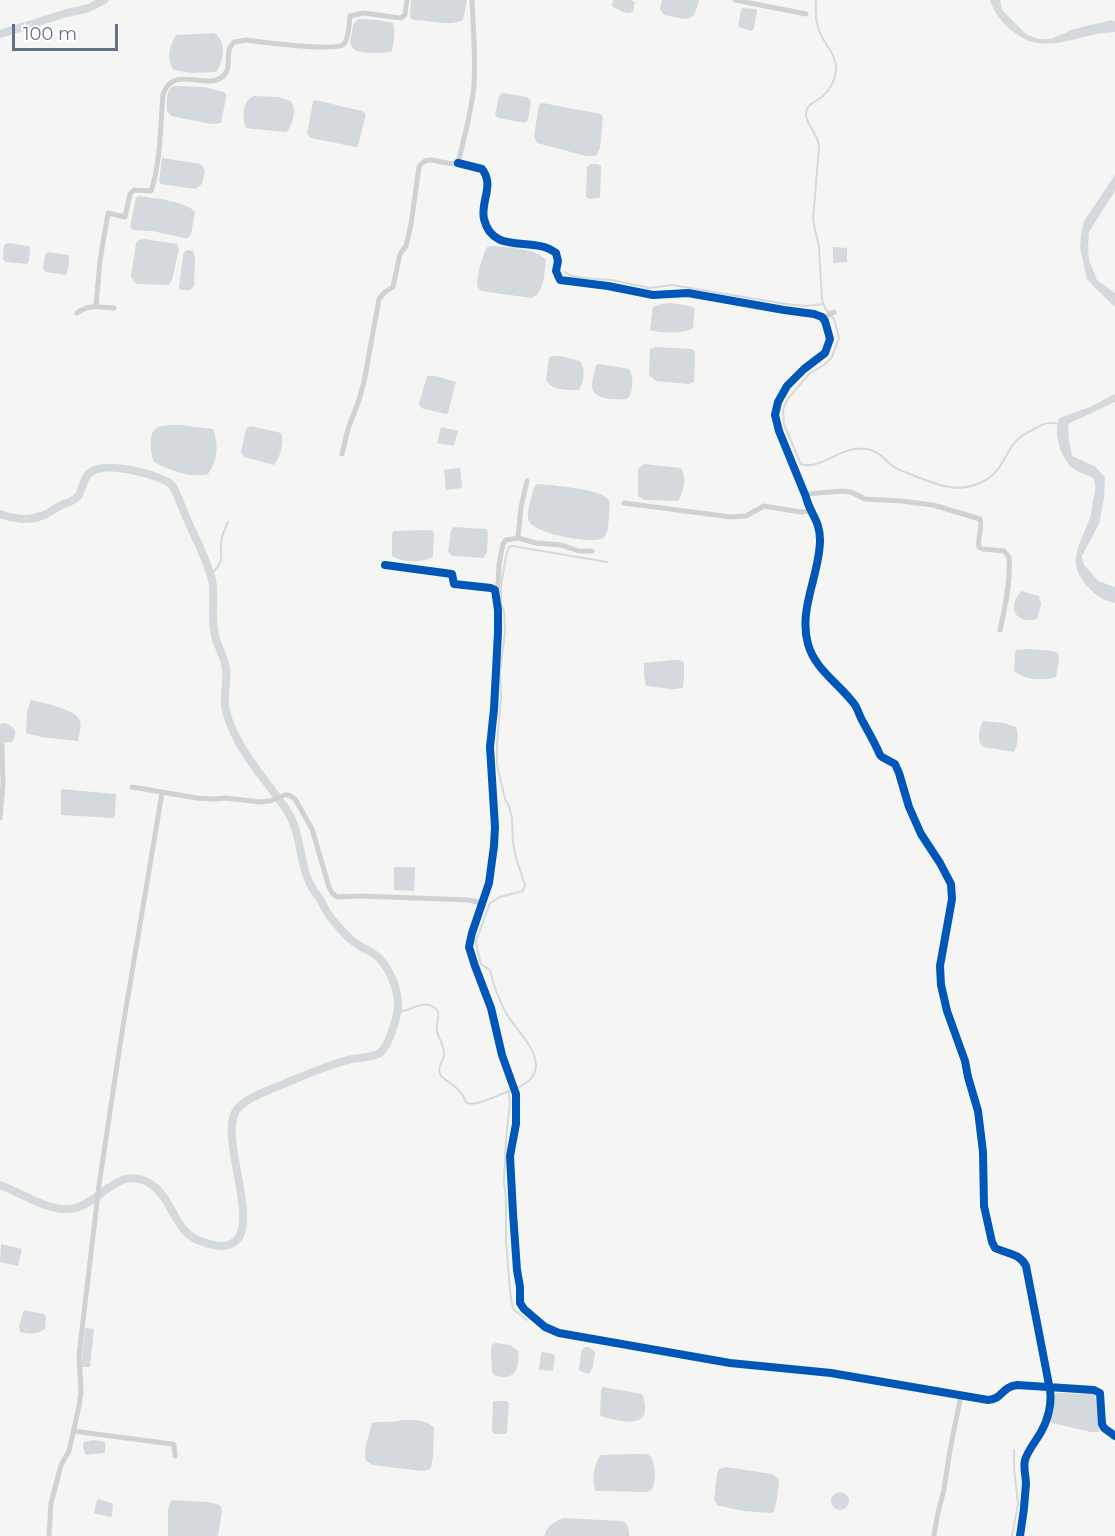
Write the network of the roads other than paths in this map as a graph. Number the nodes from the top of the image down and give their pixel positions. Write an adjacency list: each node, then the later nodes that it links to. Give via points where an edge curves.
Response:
1 (408, 0): 6 (street, via 402,18 363,13 350,16 344,44 338,47 234,42 229,49 225,76 218,80 171,82 163,95 159,152 151,191 134,190 130,194 125,217 108,213)
2 (472, 0): 5 (street, via 474,86)
3 (735, 0): 4 (street)
4 (806, 14)
5 (458, 163): 10 (street, via 484,171 488,183 484,219 490,233 503,242 551,249 556,253 560,280 653,295 688,293); 11 (street, via 426,160 419,167 406,246 400,254 393,288 380,299 364,382)
6 (96, 306): 7 (street); 9 (street)
7 (114, 308)
8 (834, 312): 10 (street)
9 (77, 313)
10 (825, 317): 13 (street, via 830,339 825,353 794,378 782,394 775,415)
11 (342, 454)
12 (527, 481): 16 (street)
13 (805, 494): 15 (street); 20 (street, via 851,492 865,499 933,505 976,516 981,522 980,547 1004,551 1009,557)
14 (624, 503): 15 (street, via 731,517 746,516 767,506)
15 (811, 511): 26 (street, via 817,519 820,540 805,620 808,647 824,673 855,705 882,757 895,764 921,834 951,884 941,985 978,1111 985,1215 995,1248 1019,1257 1026,1266)
16 (518, 538): 17 (street); 19 (street, via 503,544)
17 (592, 551)
18 (385, 565): 19 (street, via 452,574 454,584)
19 (495, 590): 25 (street, via 498,632 490,747 495,827 493,861)
20 (1000, 630)
21 (0, 745): 24 (street)
22 (132, 787): 23 (street)
23 (162, 793): 25 (street, via 260,802 285,795 295,798 312,829 329,887 337,897); 28 (street, via 99,1185 79,1355 81,1391)
24 (0, 818)
25 (483, 903): 27 (street, via 469,947 515,1092 516,1124 510,1156 520,1303 524,1309 559,1333 730,1363 831,1373)
26 (1050, 1387): 27 (street, via 1012,1385 993,1400); 29 (street, via 1097,1391 1102,1424); 33 (street, via 1048,1416 1025,1460)
27 (961, 1395): 32 (street)
28 (73, 1431): 30 (street, via 172,1444); 31 (street, via 51,1503)
29 (1115, 1436)
30 (175, 1456)
31 (49, 1536)
32 (934, 1536)
33 (1020, 1536)

